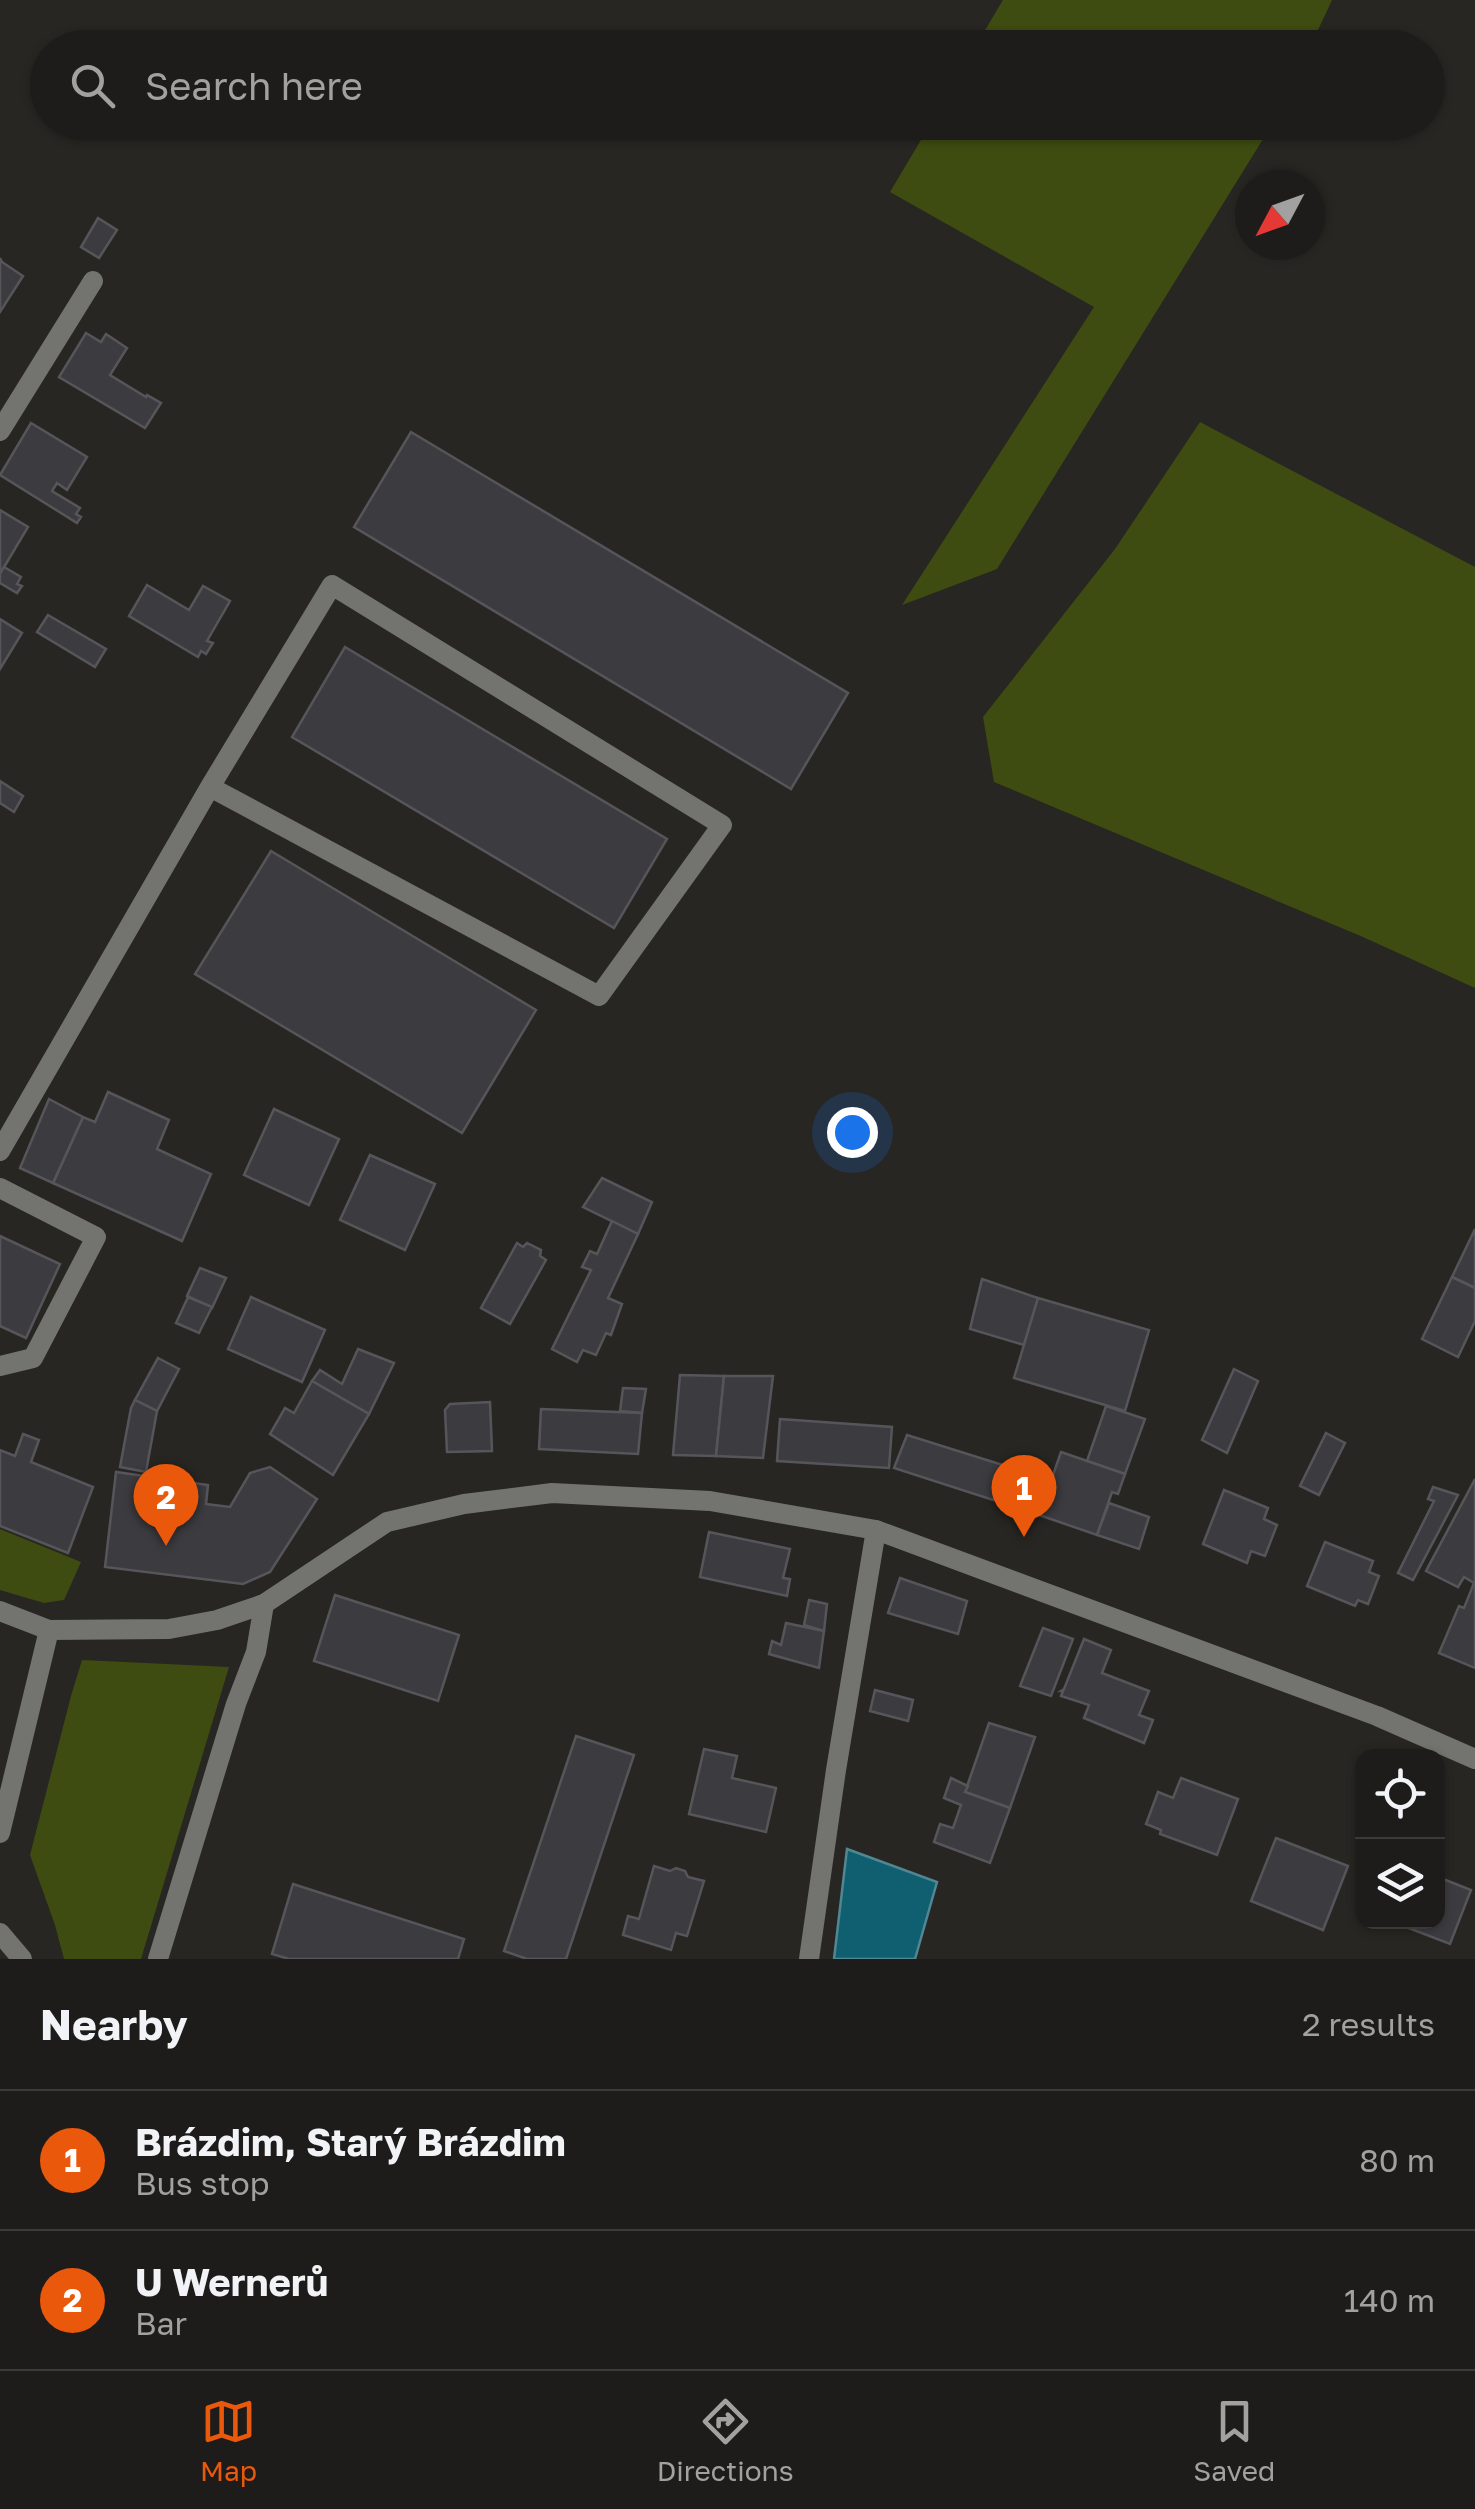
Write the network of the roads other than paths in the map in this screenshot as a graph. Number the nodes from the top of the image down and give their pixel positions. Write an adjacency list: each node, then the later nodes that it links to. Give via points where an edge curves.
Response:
1 (93, 281): 2 (street)
2 (0, 432)
3 (210, 787): 3 (street, via 599,996 722,825 332,585); 4 (street)
4 (0, 1151)
5 (0, 1188): 6 (street, via 96,1237 33,1358)
6 (0, 1366)
7 (876, 1530): 8 (street, via 710,1501 552,1492 388,1522); 11 (street, via 1377,1716); 16 (street)
8 (264, 1604): 10 (street, via 169,1629); 15 (street, via 256,1652)
9 (0, 1611): 10 (street)
10 (50, 1630): 12 (street)
11 (1475, 1759)
12 (0, 1833)
13 (0, 1933): 14 (street)
14 (22, 1959)
15 (158, 1959)
16 (809, 1959)

